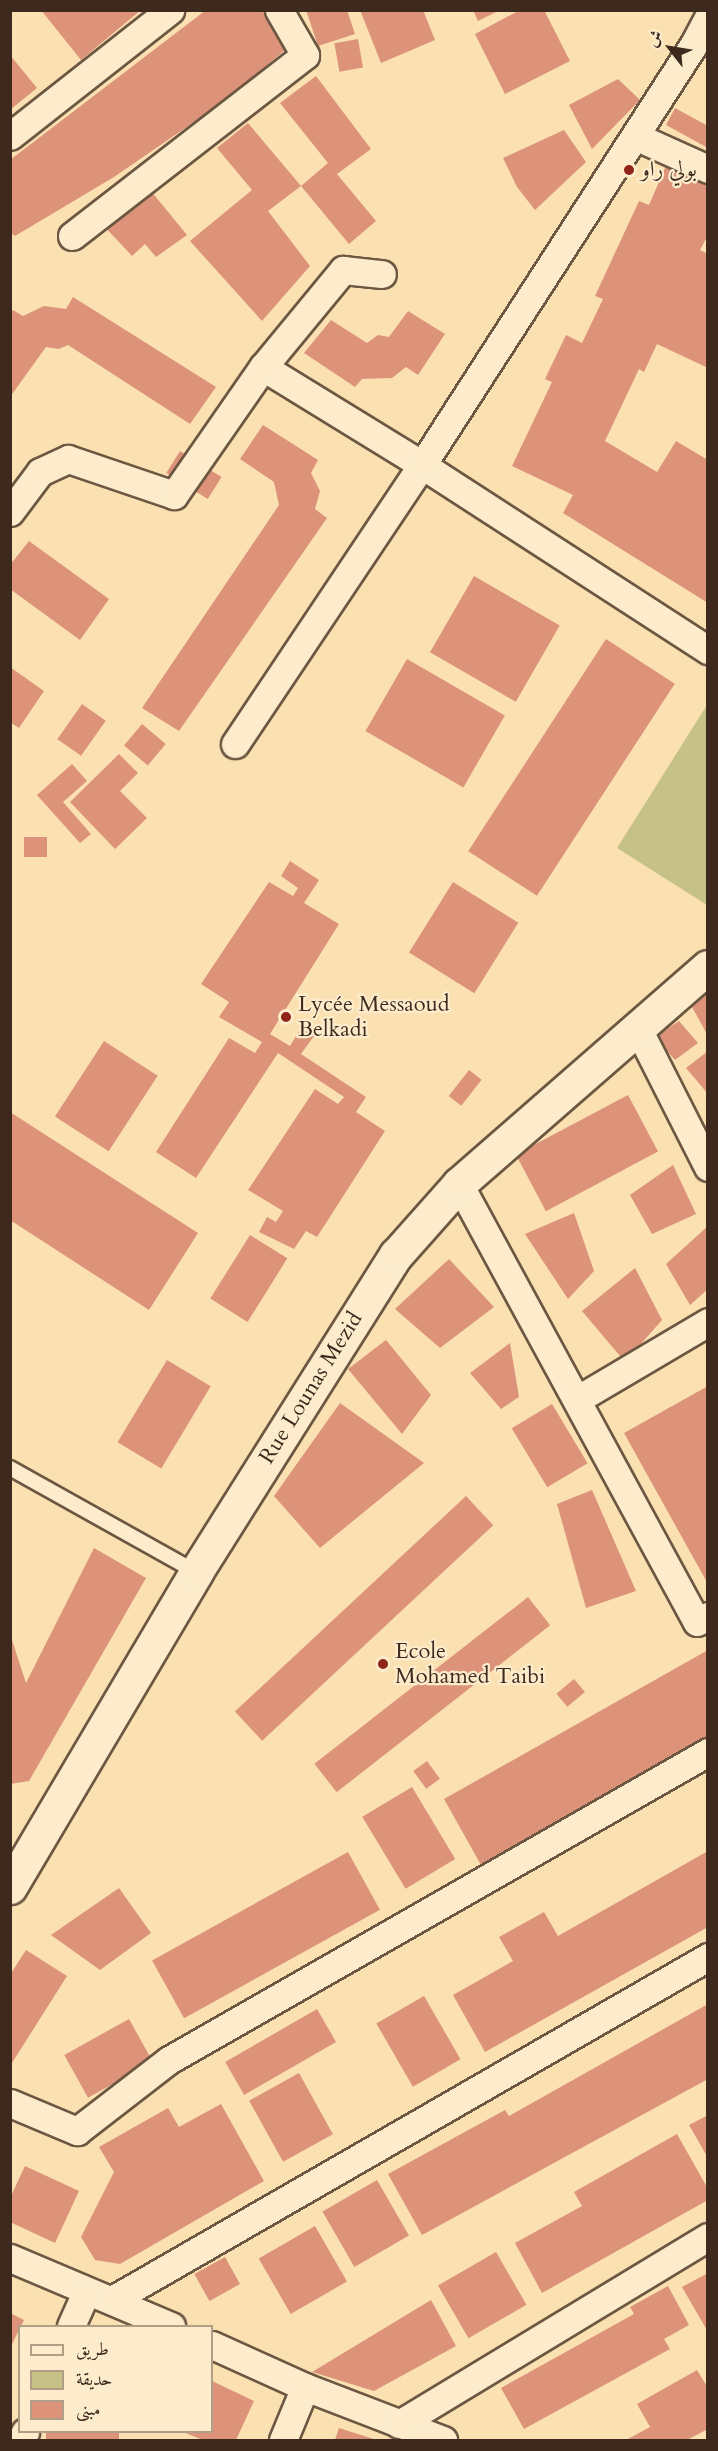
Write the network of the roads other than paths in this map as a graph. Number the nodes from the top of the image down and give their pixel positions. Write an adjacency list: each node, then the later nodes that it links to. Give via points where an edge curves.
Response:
1 (170, 10): 6 (street)
2 (279, 10): 9 (street, via 306,55)
3 (699, 10): 4 (street)
4 (708, 12)
5 (708, 18): 7 (street)
6 (10, 136)
7 (635, 136): 8 (street); 12 (street)
8 (708, 169)
9 (72, 236)
10 (382, 274): 11 (street, via 343,270)
11 (263, 368): 12 (street); 13 (street, via 174,495 68,459 40,472)
12 (422, 465): 14 (street); 15 (street)
13 (10, 512)
14 (708, 650)
15 (235, 744)
16 (708, 967): 17 (street, Rue Lounas Mezid)
17 (637, 1027): 18 (street); 19 (street, Rue Lounas Mezid)
18 (708, 1167)
19 (459, 1184): 21 (street); 23 (street, Rue Lounas Mezid, via 396,1255)
20 (708, 1322): 21 (street)
21 (578, 1399): 24 (street, via 697,1622)
22 (10, 1468): 23 (lane)
23 (196, 1572): 26 (street, Rue Lounas Mezid)
24 (708, 1616)
25 (708, 1752): 28 (street, via 169,2060 77,2131)
26 (11, 1881)
27 (708, 1957): 32 (street)
28 (10, 2103)
29 (708, 2237): 37 (street)
30 (10, 2258): 31 (street)
31 (86, 2293): 32 (street); 33 (street)
32 (112, 2300): 34 (street)
33 (71, 2325)
34 (169, 2325)
35 (213, 2345): 36 (street)
36 (306, 2387): 37 (street); 38 (street)
37 (399, 2424): 39 (street)
38 (283, 2440)
39 (442, 2440)

